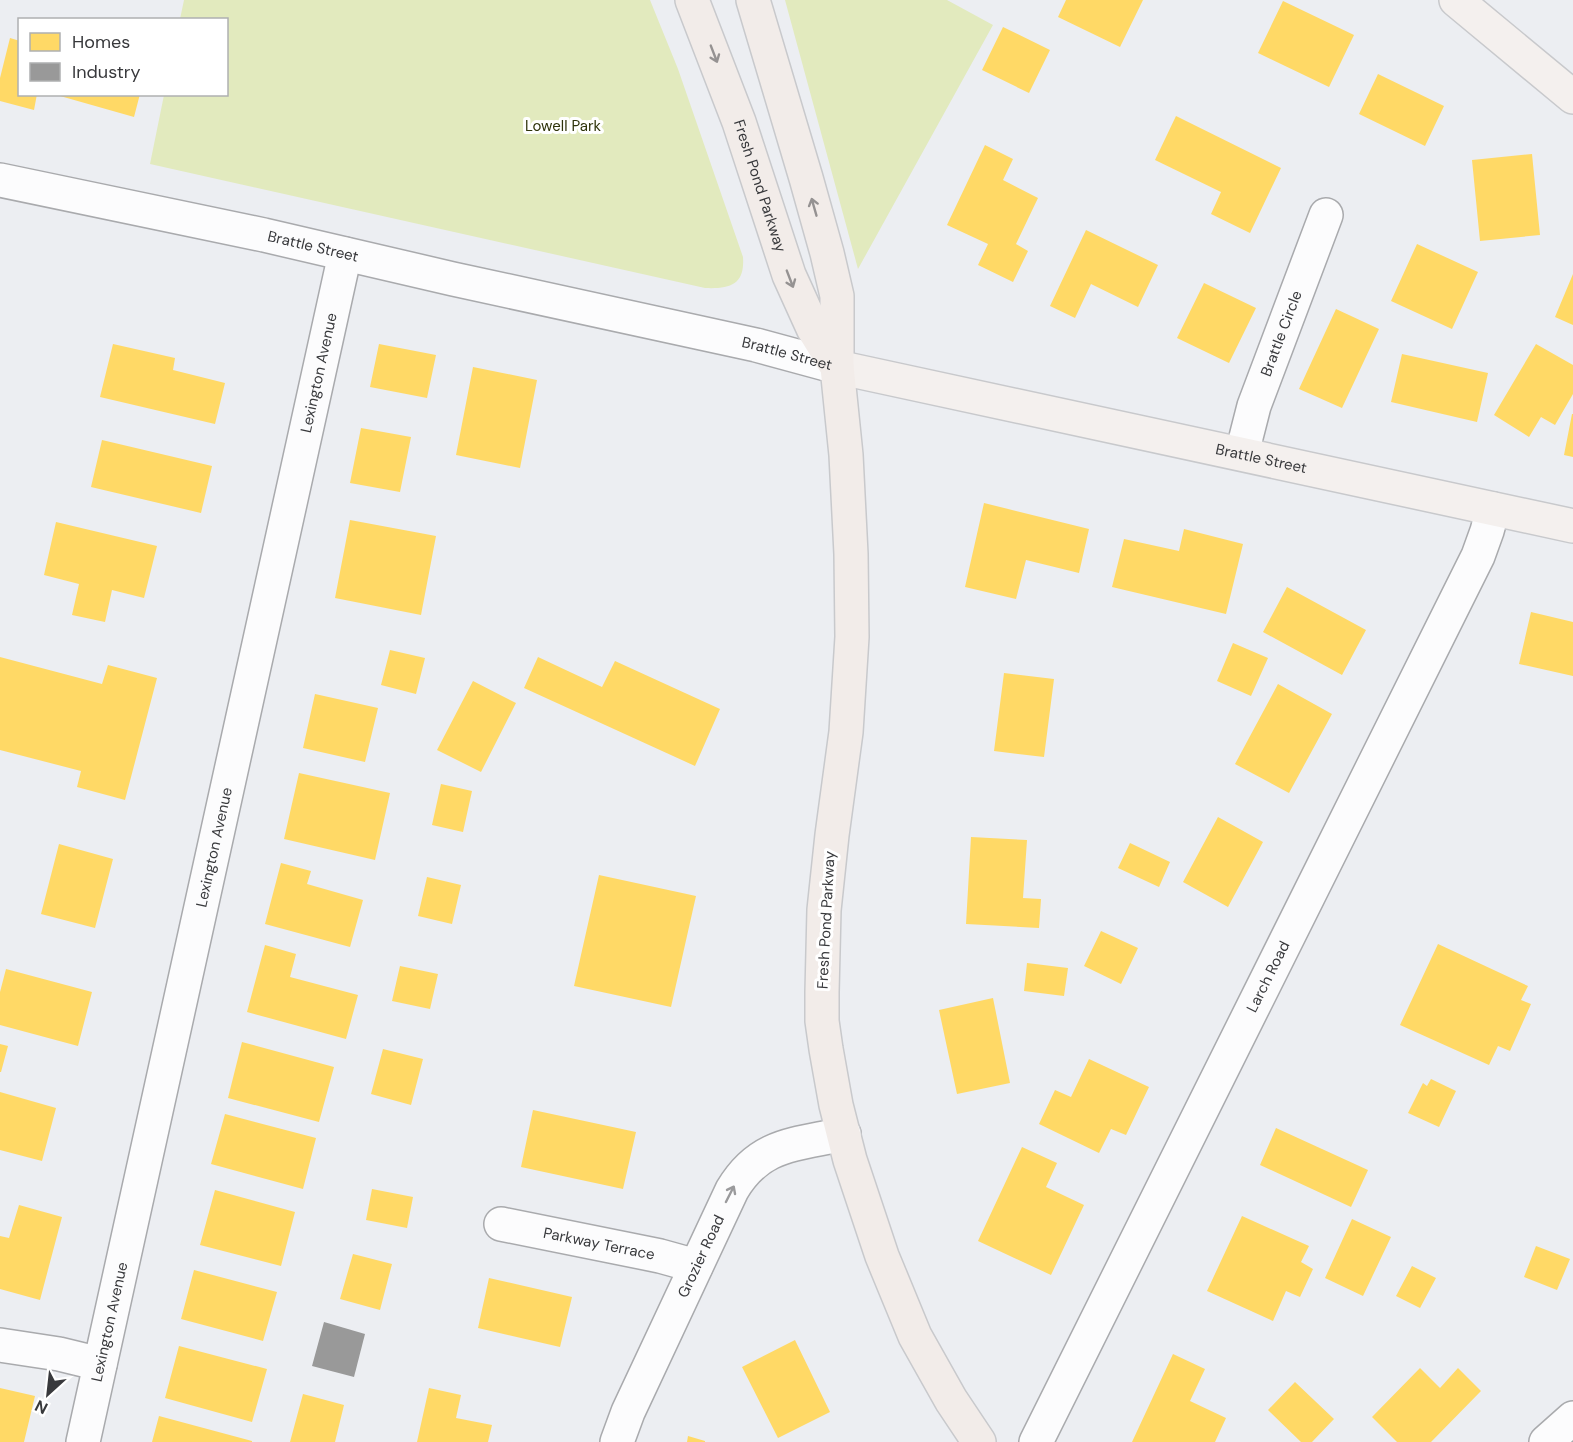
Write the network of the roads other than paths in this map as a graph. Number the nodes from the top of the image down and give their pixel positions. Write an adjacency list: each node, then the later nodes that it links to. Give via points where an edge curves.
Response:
1 (692, 0): 8 (highway, Fresh Pond Parkway, one-way to 8, via 739,122 789,275 813,328)
2 (753, 0): 8 (highway, Fresh Pond Parkway, one-way to 2, via 834,279)
3 (1456, 0): 4 (main road)
4 (1573, 97)
5 (0, 180): 7 (street, Brattle Street)
6 (1326, 215): 9 (street, Brattle Circle, via 1254,406)
7 (345, 254): 8 (street, Brattle Street, via 756,345); 16 (street, Lexington Avenue)
8 (837, 367): 9 (main road, Brattle Street); 12 (highway, Fresh Pond Parkway, via 846,455 852,637 846,732 827,883 822,1021)
9 (1242, 453): 10 (main road, Brattle Street)
10 (1493, 509): 11 (main road, Brattle Street); 21 (street, Larch Road, via 1478,556)
11 (1573, 526)
12 (844, 1134): 14 (street, Grozier Road, one-way to 12, via 732,1190 749,1167 783,1147); 20 (highway, Fresh Pond Parkway, via 860,1194 915,1336)
13 (501, 1224): 14 (street, Parkway Terrace)
14 (696, 1266): 19 (street, Grozier Road)
15 (0, 1345): 16 (street)
16 (100, 1364): 18 (street, Lexington Avenue)
17 (1573, 1418): 22 (street)
18 (83, 1442)
19 (617, 1442)
20 (979, 1442)
21 (1036, 1442)
22 (1546, 1442)

